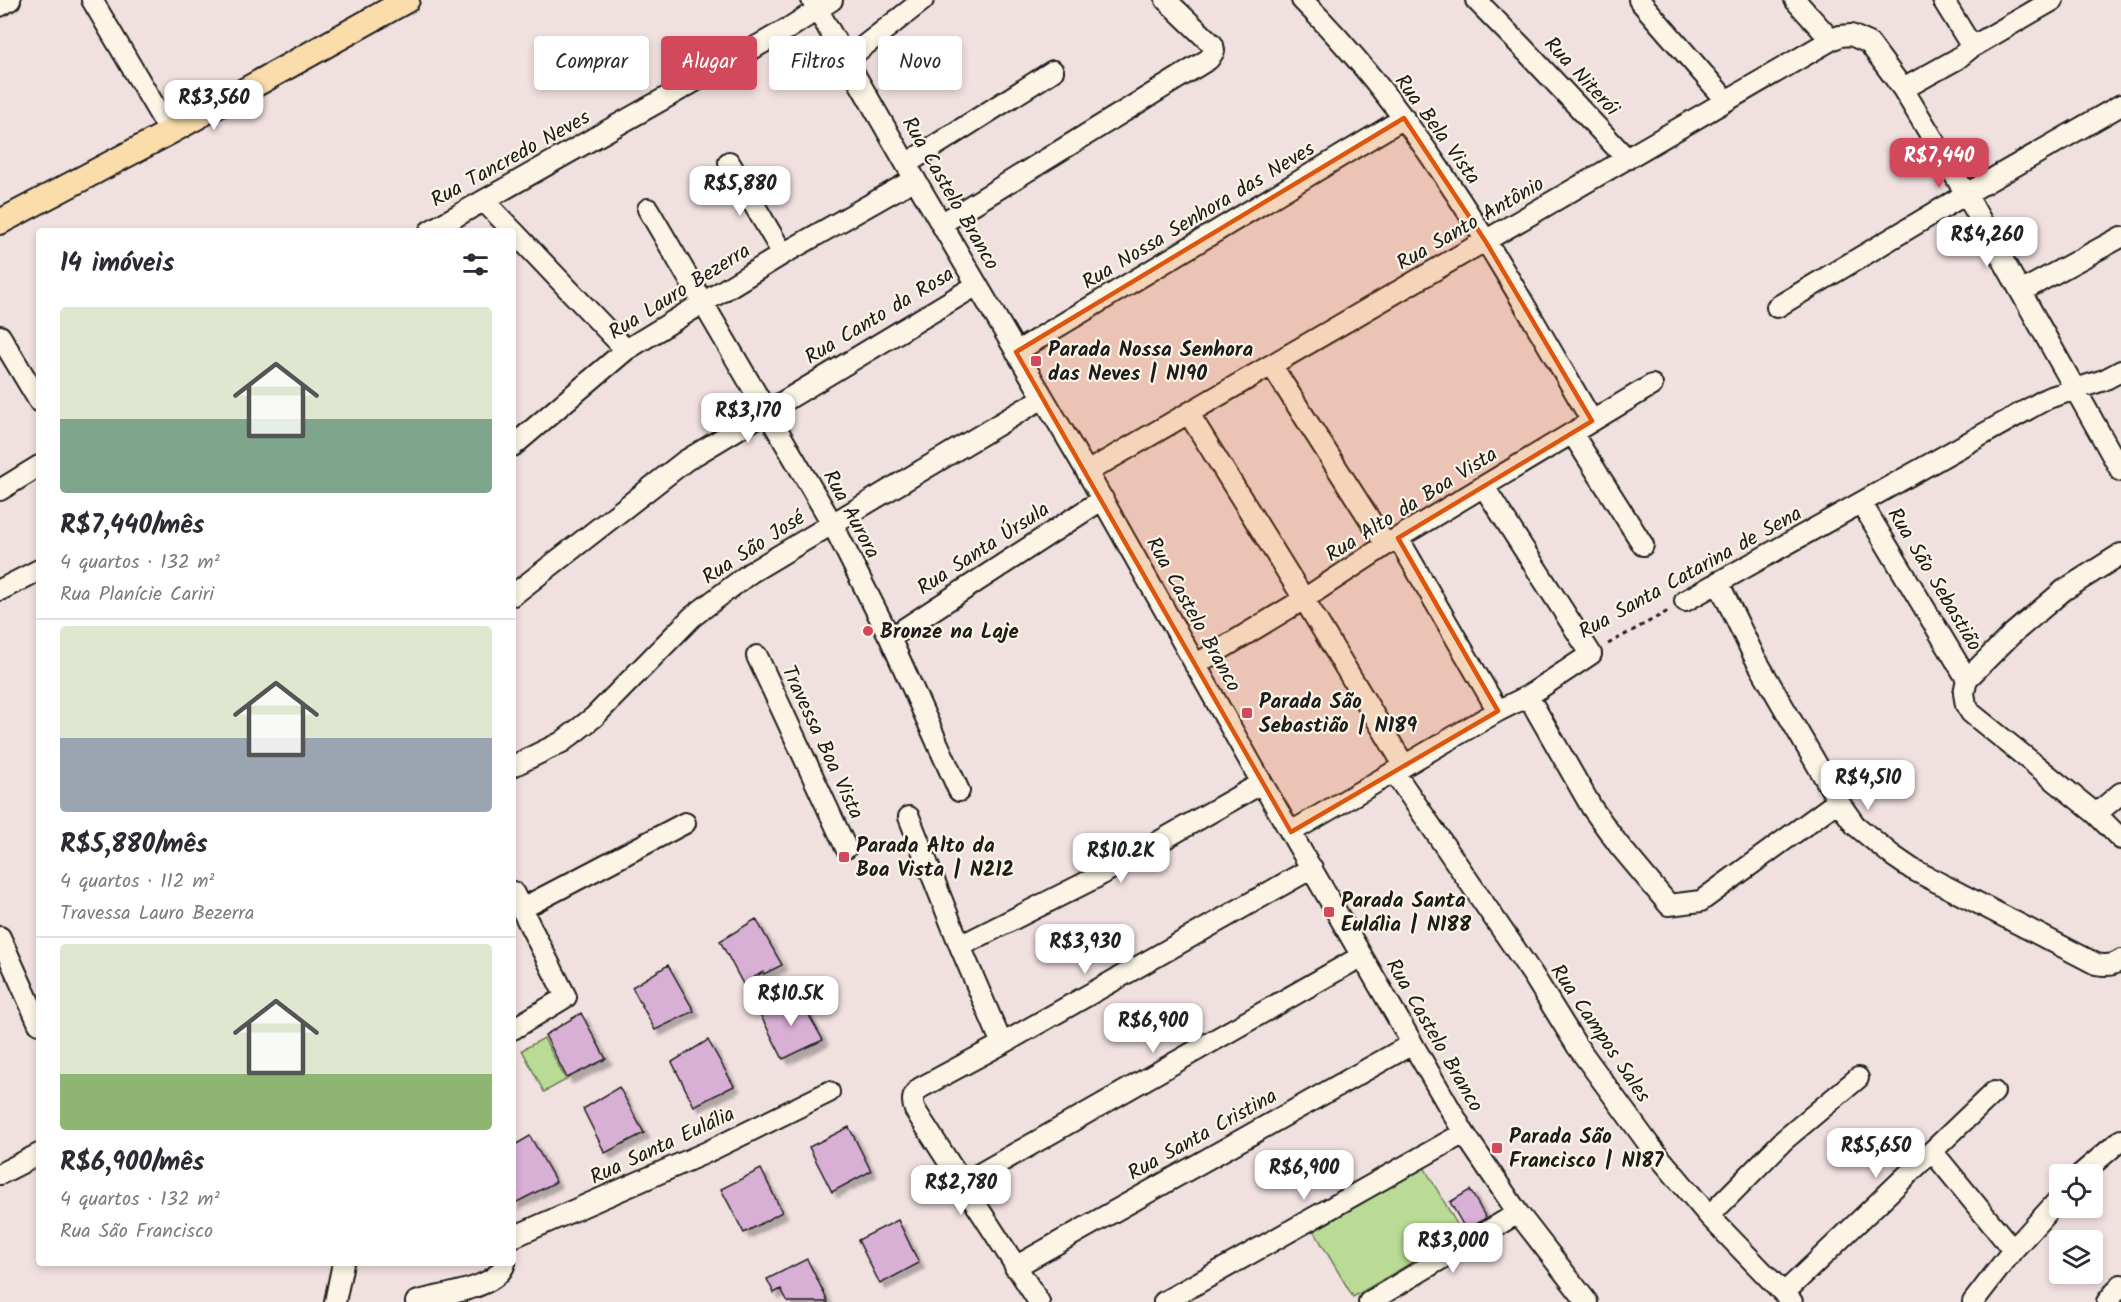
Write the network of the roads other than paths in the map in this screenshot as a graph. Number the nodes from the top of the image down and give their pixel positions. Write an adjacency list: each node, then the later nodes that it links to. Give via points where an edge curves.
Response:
1 (10, 0): 13 (street)
2 (92, 0): 24 (street)
3 (407, 0): 24 (main road)
4 (923, 0): 16 (street)
5 (1166, 0): 32 (street, via 1214,45 1209,59)
6 (1302, 0): 23 (street, Rua Bela Vista, via 1339,37)
7 (1476, 0): 25 (street, Rua Niterói)
8 (1639, 0): 21 (street)
9 (1795, 0): 15 (street)
10 (1943, 0): 17 (street)
11 (2053, 0): 17 (street)
12 (820, 3): 14 (street, Rua Castelo Branco); 29 (street, Rua Tancredo Neves, via 789,28)
13 (0, 6)
14 (835, 36)
15 (1831, 40): 19 (street, Rua Santo Antônio, via 1851,35 1869,43); 21 (street, Rua Santo Antônio)
16 (866, 44)
17 (1972, 46): 19 (street, via 1957,59)
18 (1053, 71): 27 (street, Rua Lauro Bezerra)
19 (1902, 89): 28 (street)
20 (863, 90): 27 (street, Rua Castelo Branco)
21 (1726, 100): 25 (street, Rua Santo Antônio)
22 (2121, 105): 28 (street)
23 (1404, 118): 37 (street, Rua Bela Vista); 45 (street, Rua Nossa Senhora das Neves)
24 (170, 132): 31 (main road)
25 (1627, 159): 37 (street, Rua Santo Antônio)
26 (729, 162): 38 (street)
27 (910, 171): 32 (street, Rua Castelo Branco); 38 (street, Rua Lauro Bezerra)
28 (1966, 194): 40 (street); 42 (street)
29 (485, 202): 33 (street, Rua Tancredo Neves); 34 (street)
30 (648, 209): 41 (street, Rua Aurora)
31 (0, 222)
32 (941, 224): 39 (street, Rua Castelo Branco)
33 (436, 228)
34 (510, 228)
35 (516, 234): 44 (street)
36 (2121, 237): 40 (street)
37 (1486, 242): 46 (street, Rua Santo Antônio); 54 (street, Rua Bela Vista)
38 (783, 254): 41 (street, Rua Lauro Bezerra)
39 (977, 285): 45 (street, Rua Castelo Branco); 52 (street, Rua Canto da Rosa)
40 (2022, 291): 49 (street)
41 (703, 302): 44 (street, Rua Lauro Bezerra); 52 (street, Rua Aurora)
42 (1777, 307)
43 (0, 336): 50 (street)
44 (626, 350): 56 (street, Rua Lauro Bezerra)
45 (1016, 352): 51 (street, Rua Castelo Branco)
46 (1272, 366): 53 (street, Rua Santo Antônio); 65 (street, via 1351,493)
47 (2121, 371): 49 (street, Rua Santa Catarina de Sena)
48 (1652, 385): 54 (street, Rua Alto da Boa Vista)
49 (2077, 389): 58 (street); 63 (street, Rua Santa Catarina de Sena, via 2048,398)
50 (36, 396)
51 (1043, 398): 59 (street, Rua Castelo Branco); 64 (street, Rua São José)
52 (767, 410): 64 (street, Rua Aurora); 71 (street, Rua Canto da Rosa, via 685,461)
53 (1189, 414): 59 (street, Rua Santo Antônio); 72 (street, Rua Campos Sales)
54 (1592, 421): 55 (street, Rua Alto da Boa Vista)
55 (1572, 433): 60 (street, Rua Alto da Boa Vista); 66 (street)
56 (516, 443)
57 (36, 468): 61 (street)
58 (2121, 471)
59 (1087, 472): 62 (street, Rua Castelo Branco)
60 (1484, 487): 65 (street, Rua Alto da Boa Vista); 78 (street, Rua Santa Catarina de Sena, via 1590,654)
61 (0, 490)
62 (1103, 499): 74 (street, Rua Santa Úrsula); 76 (street, Rua Castelo Branco)
63 (1862, 504): 69 (street, Rua Santa Catarina de Sena); 77 (street, Rua São Sebastião)
64 (832, 525): 74 (street, Rua Aurora); 80 (street, Rua São José, via 750,573 692,616 594,717 561,742)
65 (1392, 542): 72 (street, Rua Alto da Boa Vista); 79 (street)
66 (1643, 544)
67 (2121, 554): 77 (street, via 2064,590)
68 (36, 574): 70 (street)
69 (1718, 582): 73 (street, Rua Santa Catarina de Sena); 85 (street, via 1754,656)
70 (0, 590)
71 (516, 593)
72 (1304, 599): 76 (street, Rua Alto da Boa Vista); 81 (street, Rua Campos Sales)
73 (1685, 601)
74 (890, 638): 83 (street, Rua Aurora)
75 (757, 656): 91 (street, Travessa Boa Vista)
76 (1195, 665): 82 (street, Rua Castelo Branco)
77 (1966, 679): 86 (street, via 1964,693 1971,713)
78 (1528, 696): 79 (street, Rua Santa Catarina de Sena); 85 (street, via 1592,808 1669,905 1701,901)
79 (1498, 711): 81 (street, Rua Santa Catarina de Sena)
80 (516, 764)
81 (1399, 769): 89 (street, Rua Santa Catarina de Sena); 114 (street, Rua Campos Sales, via 1577,1046 1650,1146)
82 (1262, 783): 89 (street, Rua Castelo Branco); 95 (street, via 1095,878)
83 (959, 790)
84 (2121, 793): 86 (street)
85 (1838, 801): 97 (street, via 1855,825 1912,869 2096,964 2105,966)
86 (2096, 814): 90 (street)
87 (909, 817): 95 (street)
88 (685, 823): 93 (street)
89 (1291, 832): 92 (street, Rua Castelo Branco)
90 (2121, 839)
91 (846, 848)
92 (1312, 868): 96 (street, Rua Castelo Branco); 100 (street)
93 (517, 900): 99 (street, via 566,997)
94 (0, 938): 98 (street)
95 (960, 946): 100 (street)
96 (1362, 956): 101 (street, Rua Castelo Branco); 111 (street)
97 (2121, 960)
98 (36, 1017)
99 (516, 1027)
100 (1002, 1044): 111 (street, via 914,1093 915,1110)
101 (1412, 1044): 105 (street, Rua Castelo Branco); 119 (street, Rua Santa Cristina)
102 (1858, 1078): 114 (street, via 1784,1140)
103 (829, 1092): 115 (street, Rua Santa Eulália, via 705,1154)
104 (1994, 1092): 107 (street)
105 (1464, 1133): 113 (street, Rua Castelo Branco); 127 (street)
106 (2121, 1140): 109 (street)
107 (1932, 1151): 116 (street); 122 (street)
108 (36, 1156): 110 (street)
109 (2093, 1164)
110 (0, 1174)
111 (963, 1185): 119 (street)
112 (2049, 1210): 116 (street)
113 (1518, 1213): 123 (street); 128 (street, Rua Castelo Branco)
114 (1709, 1216): 122 (street, Rua Campos Sales)
115 (516, 1236)
116 (2013, 1250): 129 (street)
117 (342, 1266): 124 (street)
118 (504, 1266): 121 (street, via 492,1281)
119 (1015, 1266): 126 (street)
120 (2121, 1285): 130 (street)
121 (459, 1297): 125 (street)
122 (1788, 1298)
123 (1374, 1301)
124 (335, 1302)
125 (416, 1302)
126 (1039, 1302)
127 (1164, 1302)
128 (1587, 1302)
129 (1972, 1302)
130 (2107, 1302)

